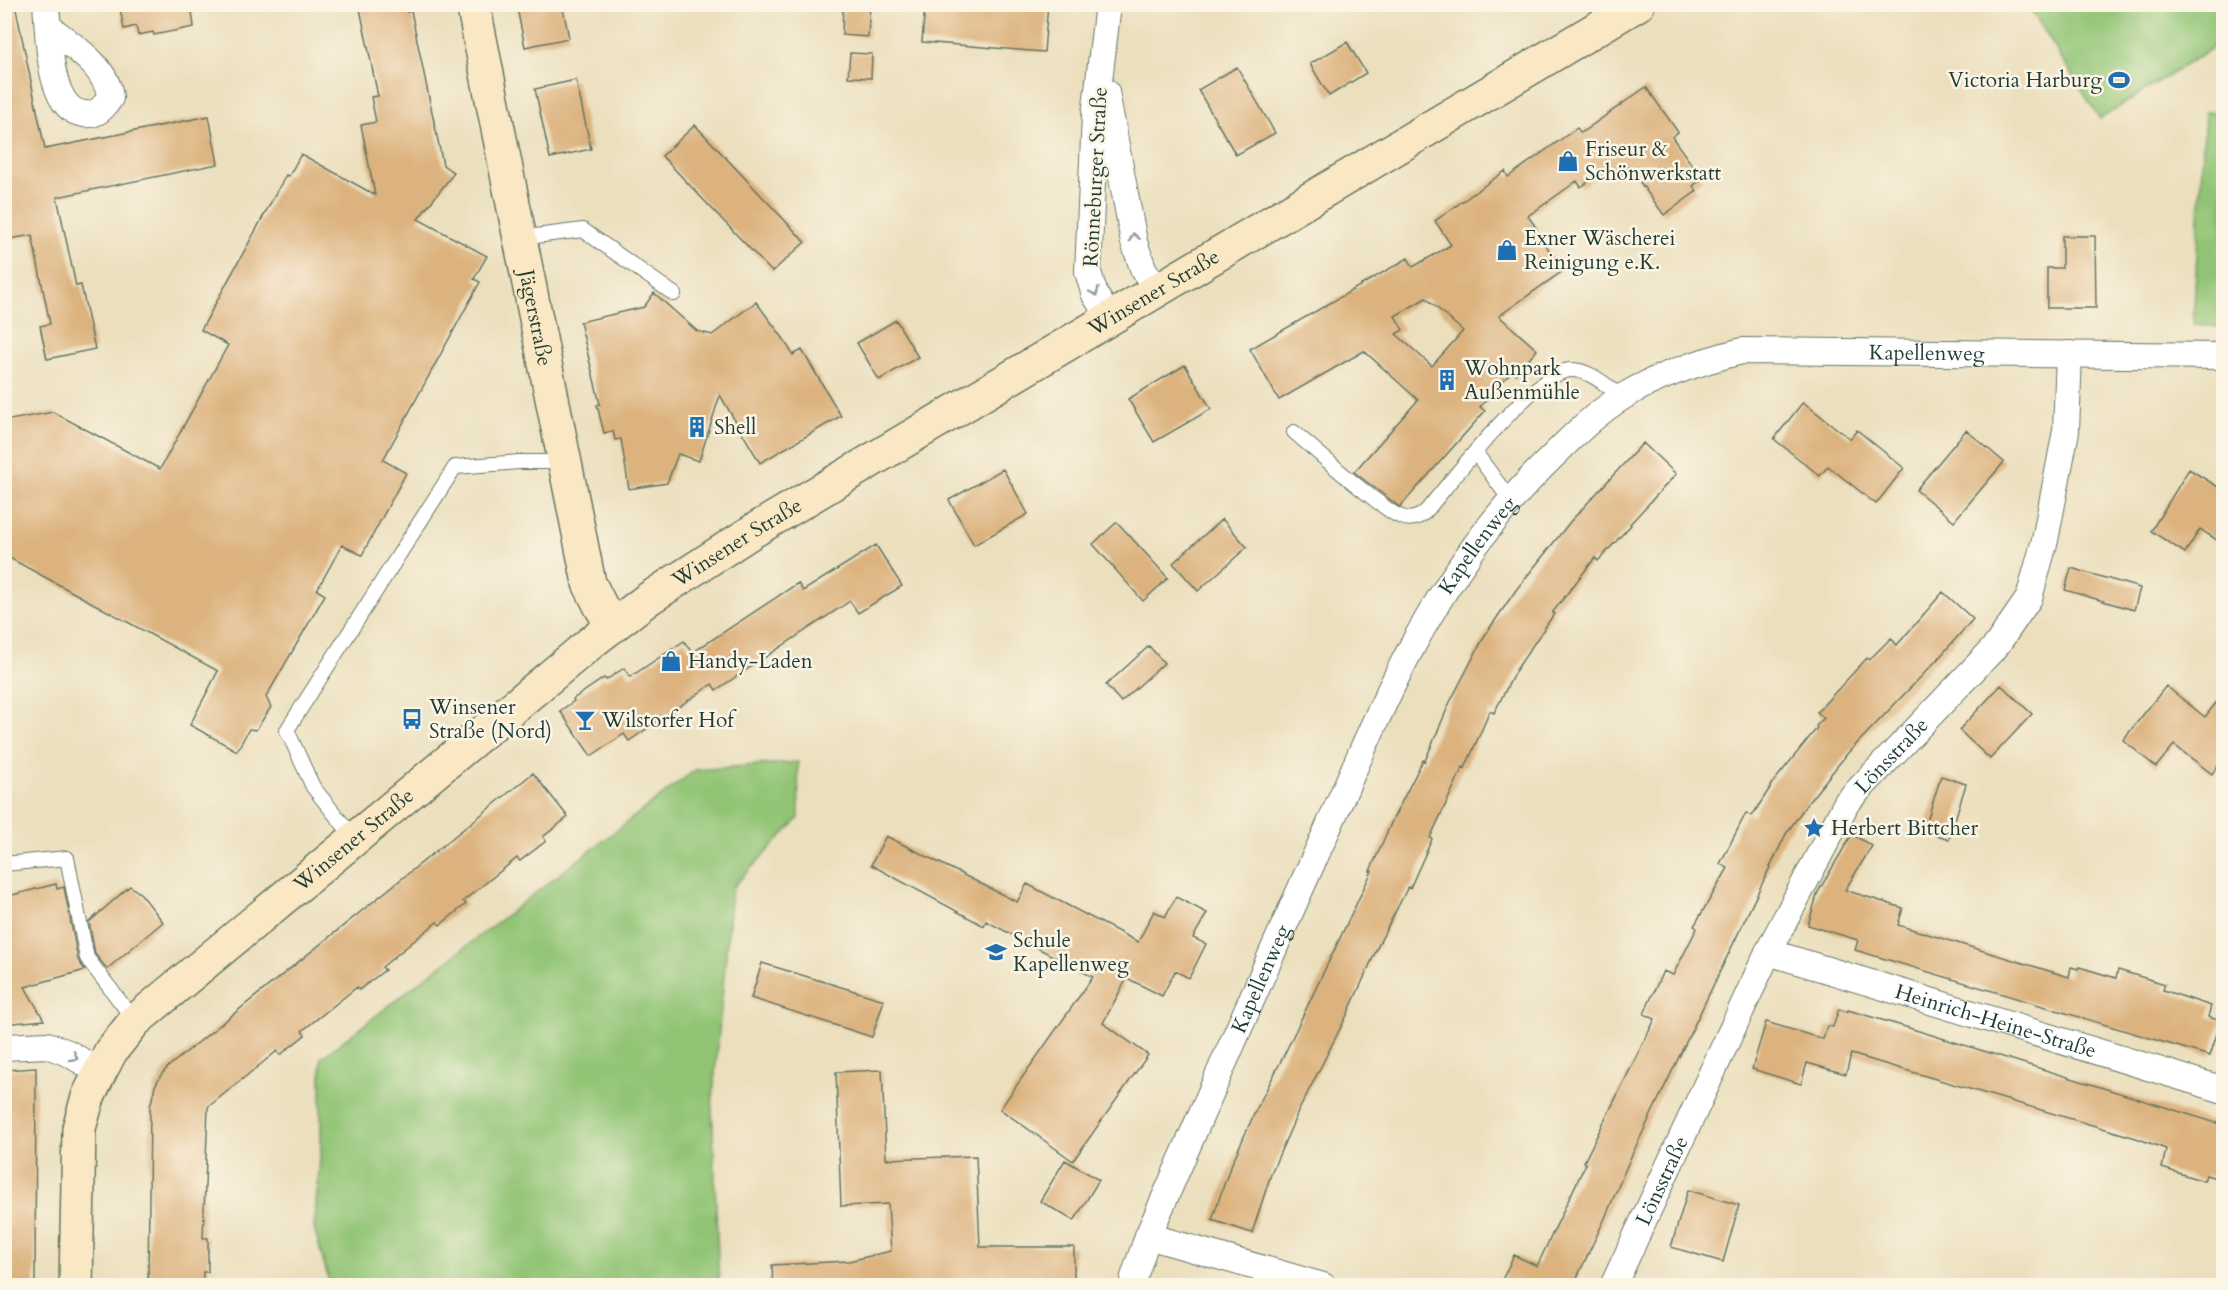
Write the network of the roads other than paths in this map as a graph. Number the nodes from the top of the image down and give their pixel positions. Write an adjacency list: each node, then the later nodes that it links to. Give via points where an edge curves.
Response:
1 (472, 4): 5 (main road, Jägerstraße)
2 (1108, 4): 4 (street, Rönneburger Straße)
3 (1638, 4): 6 (main road, Winsener Straße)
4 (1101, 68): 6 (street, Rönneburger Straße, one-way to 4, via 1134,242); 8 (street, Rönneburger Straße, one-way to 8, via 1088,272 1095,294)
5 (520, 238): 7 (lane, via 583,230); 14 (main road, Jägerstraße)
6 (1156, 290): 8 (main road, Winsener Straße)
7 (674, 294)
8 (1110, 318): 16 (main road, Winsener Straße, via 753,531)
9 (2068, 354): 10 (street, Kapellenweg); 11 (street, Kapellenweg, via 1742,351 1650,382); 19 (street, Lönsstraße, via 2066,431 2045,540 2029,598 1996,646 1847,802)
10 (2223, 356)
11 (1622, 397): 13 (lane, via 1586,373 1563,371 1544,382 1511,412); 15 (street, Kapellenweg, via 1582,428)
12 (1294, 432): 13 (lane, via 1356,486 1403,518 1413,518 1428,510)
13 (1475, 452): 15 (lane)
14 (565, 462): 16 (main road, Jägerstraße, via 590,583); 17 (lane, via 455,467 287,730 314,787)
15 (1511, 501): 24 (street, Kapellenweg, via 1462,564 1405,660)
16 (613, 626): 17 (main road, Winsener Straße)
17 (354, 838): 20 (main road, Winsener Straße)
18 (4, 864): 20 (lane, via 67,858 87,958)
19 (1768, 951): 23 (street, Heinrich-Heine-Straße); 28 (street, Lönsstraße)
20 (135, 1022): 22 (main road, Winsener Straße, via 111,1051)
21 (4, 1047): 22 (street, one-way to 22, via 47,1045)
22 (100, 1072): 25 (main road, Winsener Straße, via 79,1128)
23 (2223, 1090)
24 (1148, 1236): 26 (street, Kapellenweg); 27 (street)
25 (76, 1286)
26 (1133, 1286)
27 (1323, 1286)
28 (1613, 1286)

